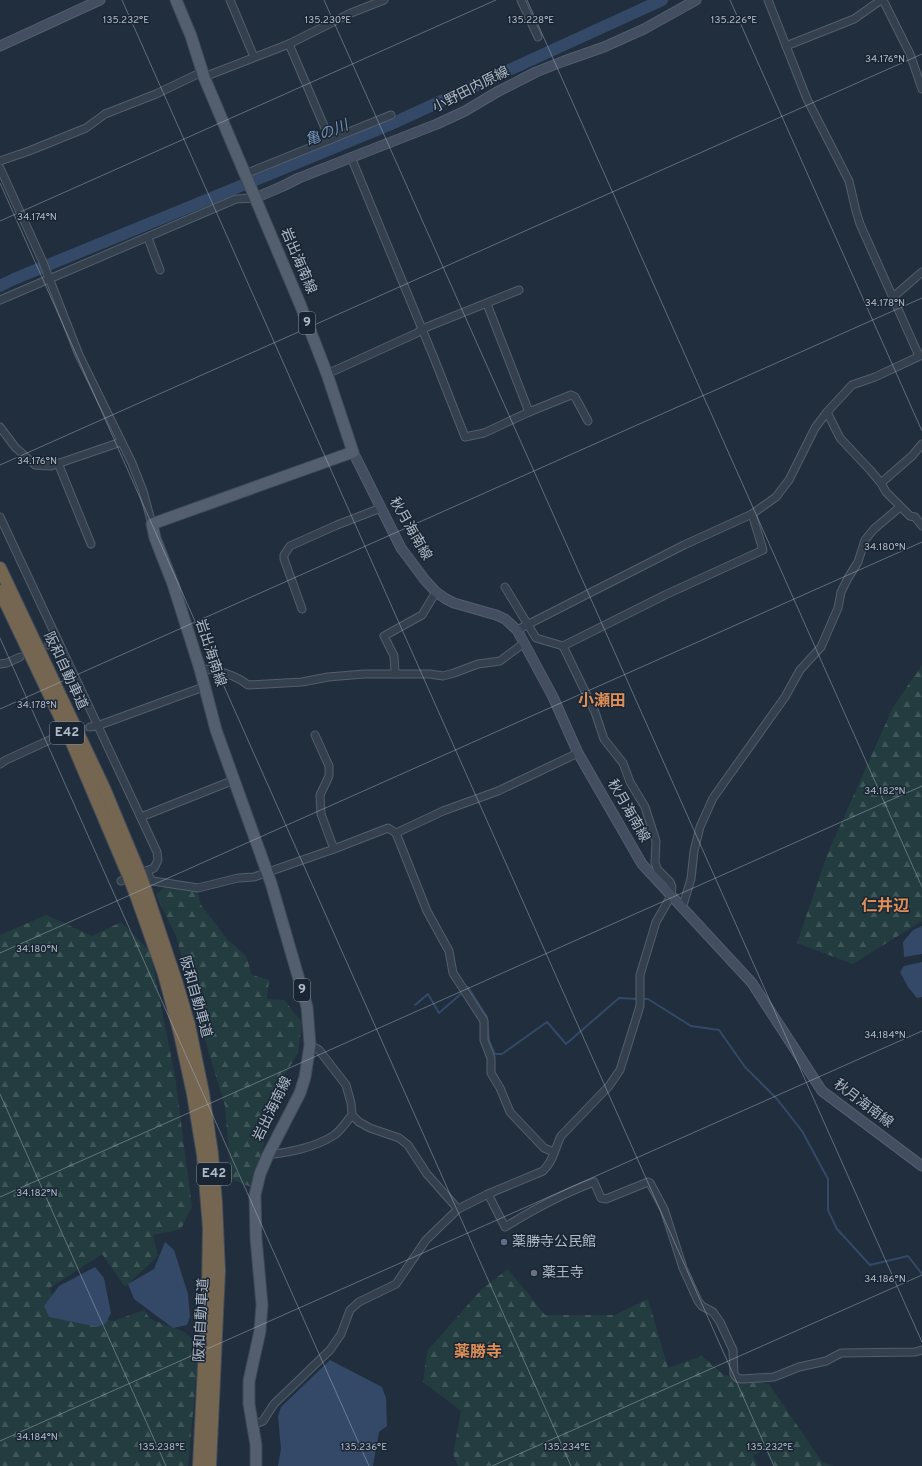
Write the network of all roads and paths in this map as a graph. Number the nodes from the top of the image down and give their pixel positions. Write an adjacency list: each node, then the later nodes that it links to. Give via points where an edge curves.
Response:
1 (100, 0): 11 (main road)
2 (176, 0): 14 (main road, 岩出海南線 / 9)
3 (230, 0): 13 (street)
4 (384, 0): 10 (street)
5 (521, 0): 9 (street)
6 (696, 0): 18 (main road, 小野田内原線, via 644,29 604,47 536,72 458,114)
7 (768, 0): 12 (street)
8 (882, 0): 12 (street, via 854,19); 15 (street, via 910,54)
9 (538, 38)
10 (288, 44): 13 (street); 17 (street)
11 (0, 46)
12 (786, 46): 28 (street, via 807,98 849,181 860,224)
13 (254, 57): 14 (street)
14 (203, 75): 19 (street, via 105,114 86,128); 21 (main road, 岩出海南線 / 9)
15 (922, 89)
16 (391, 116): 17 (street)
17 (330, 140): 21 (street)
18 (351, 157): 22 (main road, 小野田内原線, via 283,186); 31 (street)
19 (0, 160)
20 (0, 168): 26 (street)
21 (246, 176): 22 (main road, 岩出海南線 / 9)
22 (254, 195): 23 (street, via 236,199); 33 (main road, 岩出海南線 / 9, via 300,304)
23 (148, 238): 24 (street); 26 (street)
24 (160, 270)
25 (922, 272): 28 (street)
26 (50, 279): 29 (street); 38 (street, via 79,355)
27 (519, 290): 30 (street)
28 (892, 298): 32 (street)
29 (0, 300)
30 (487, 304): 31 (street); 34 (street)
31 (422, 329): 33 (street); 34 (street, via 465,437 484,433)
32 (921, 356): 35 (street, via 852,385)
33 (326, 374): 40 (main road, 岩出海南線 / 9)
34 (529, 412): 36 (street, via 572,395)
35 (826, 412): 42 (street, via 840,438); 45 (street, via 815,428 789,480 776,497)
36 (588, 421)
37 (0, 427): 41 (street, via 15,447 35,465 51,466)
38 (120, 442): 41 (street); 47 (street, via 143,491)
39 (922, 444): 42 (street)
40 (353, 452): 44 (main road, 秋月海南線); 47 (main road)
41 (58, 463): 49 (street)
42 (882, 483): 43 (street, via 886,492)
43 (900, 506): 48 (street); 79 (street, via 865,540 858,562 841,592 838,608 821,647 800,670 785,697 713,798 700,827 694,851 692,879)
44 (381, 508): 53 (main road, 秋月海南線, via 401,548); 54 (street, via 290,546 284,559)
45 (752, 514): 55 (street, via 684,545); 60 (street, via 763,550 664,595)
46 (0, 517): 57 (street)
47 (152, 524): 63 (main road, 岩出海南線 / 9)
48 (922, 526)
49 (91, 544)
50 (0, 568): 76 (highway, 阪和自動車道 / E42, via 104,788)
51 (505, 587): 55 (street)
52 (0, 590): 76 (highway, 阪和自動車道 / E42)
53 (436, 592): 56 (main road, 秋月海南線, via 454,604 496,615); 64 (street, via 422,614 384,636 394,656)
54 (302, 610)
55 (528, 625): 56 (street); 60 (street, via 536,638)
56 (518, 630): 58 (main road, 秋月海南線)
57 (57, 640): 59 (street); 66 (street, via 96,721)
58 (524, 643): 64 (street, via 500,661 478,664 443,676); 69 (main road, 秋月海南線, via 553,697)
59 (48, 645)
60 (563, 646): 78 (street, via 595,712 604,739 623,763 630,782 646,807 656,841 656,863 658,870 670,882)
61 (20, 657): 62 (street)
62 (0, 664)
63 (200, 669): 64 (street, via 232,676 248,685 302,682 364,674); 65 (main road, 岩出海南線 / 9)
64 (395, 674)
65 (206, 686): 66 (street); 71 (main road, 岩出海南線 / 9, via 216,730)
66 (94, 727): 72 (street)
67 (315, 735): 74 (street, via 329,766 329,776 320,795 321,814)
68 (54, 738): 70 (street)
69 (578, 753): 73 (street); 78 (main road, 秋月海南線, via 642,864)
70 (0, 764)
71 (234, 780): 72 (street); 75 (main road, 岩出海南線 / 9)
72 (141, 818): 76 (street, via 157,852 158,860 154,868)
73 (396, 833): 74 (street, via 388,828); 82 (street, via 427,911 449,951 453,973 484,1021 484,1040 491,1058 491,1073 510,1112 544,1148)
74 (334, 849): 75 (street)
75 (268, 873): 76 (street, via 198,888 153,881); 80 (main road, 岩出海南線 / 9, via 307,1007)
76 (134, 875): 77 (highway, 阪和自動車道 / E42, bridge)
77 (141, 893): 89 (highway, 阪和自動車道 / E42, via 180,1034 203,1155 208,1271); 90 (highway, 阪和自動車道 / E42, via 176,981 189,1025 212,1154 219,1271)
78 (671, 896): 79 (main road, 秋月海南線); 82 (street, via 656,922 640,975 640,1006 620,1070 609,1086 561,1136)
79 (681, 907): 84 (main road, 秋月海南線, via 752,983 822,1091)
80 (310, 1045): 81 (street, via 319,1050 346,1085); 83 (main road, 岩出海南線 / 9, via 300,1093)
81 (352, 1115): 83 (street, via 333,1136 305,1148); 86 (street, via 364,1125 399,1138 408,1145 427,1174)
82 (554, 1152): 85 (street, via 549,1165 543,1171)
83 (268, 1155): 88 (main road, 岩出海南線 / 9, via 254,1195 262,1305 260,1331 249,1381 249,1404)
84 (922, 1166)
85 (488, 1194): 86 (street); 87 (street, via 505,1227 554,1198 594,1182 600,1198 606,1199 650,1183 664,1209 683,1268 698,1301 713,1312 720,1322 732,1350 734,1374 737,1378 774,1377 799,1367 826,1361 841,1353)
86 (458, 1209): 88 (street, via 426,1240 396,1284 359,1302 350,1310 341,1334 330,1350 274,1404 263,1421)
87 (922, 1350)
88 (253, 1426): 91 (main road, 岩出海南線 / 9)
89 (199, 1466)
90 (210, 1466)
91 (256, 1466)

